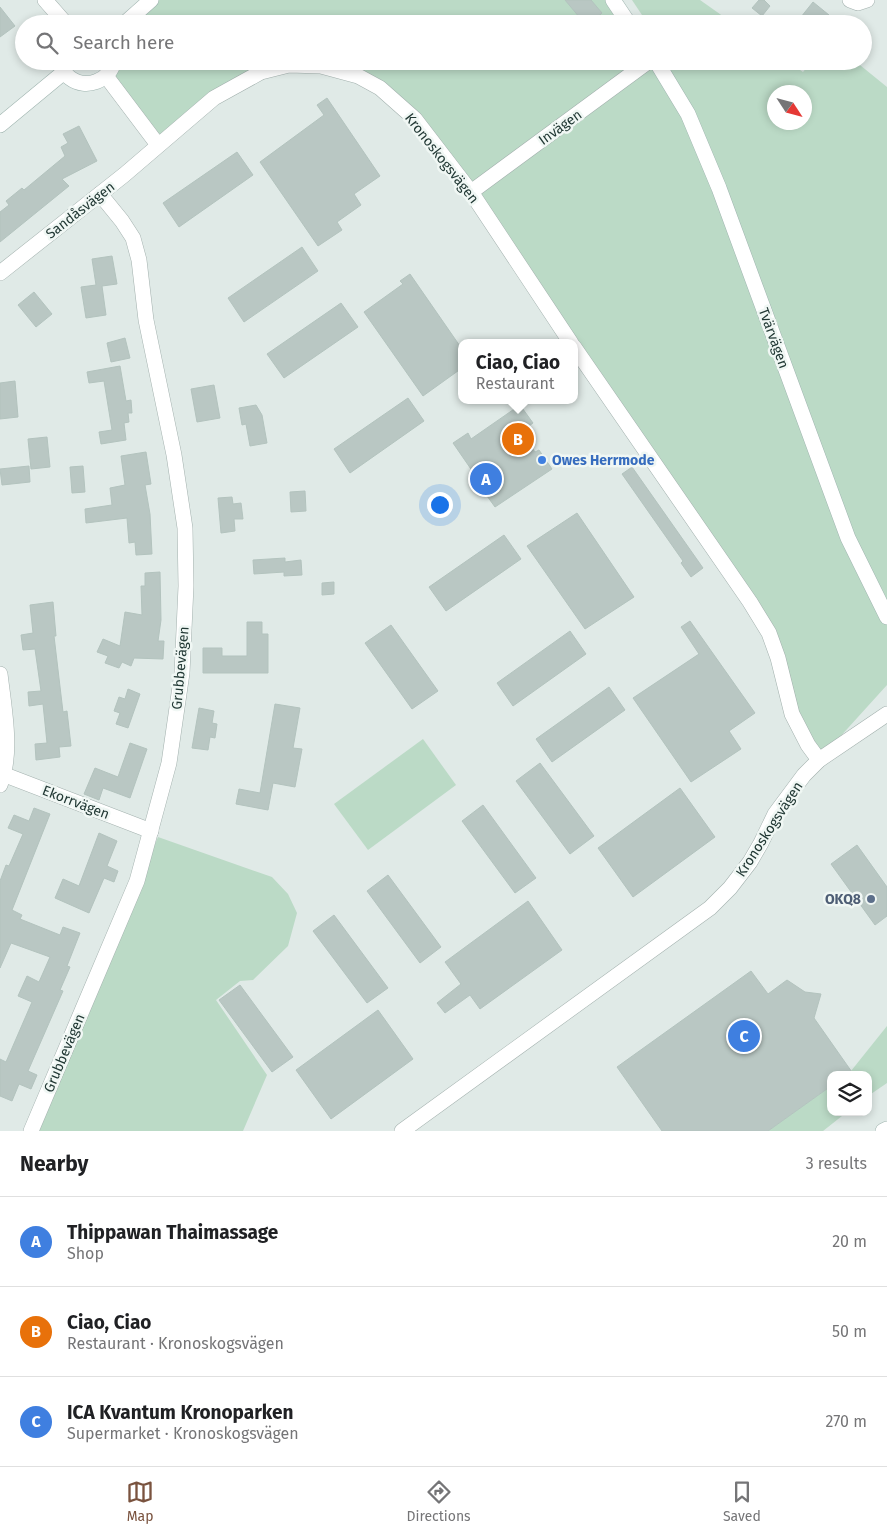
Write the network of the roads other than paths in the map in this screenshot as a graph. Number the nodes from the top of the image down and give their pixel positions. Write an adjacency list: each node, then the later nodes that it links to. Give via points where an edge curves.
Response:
1 (45, 0): 6 (street)
2 (151, 0): 7 (street)
3 (613, 0): 8 (street)
4 (850, 0): 5 (street, via 858,3)
5 (867, 0)
6 (58, 15)
7 (134, 15)
8 (624, 15)
9 (59, 70): 17 (street)
10 (65, 70): 16 (street, via 84,83 100,81)
11 (111, 70): 16 (street)
12 (269, 70): 18 (street, Kronoskogsvägen, via 214,98)
13 (336, 70): 19 (street, Kronoskogsvägen, via 358,76 396,101 415,119)
14 (637, 70): 19 (street, Invägen)
15 (661, 70): 24 (street, Tvärvägen, via 688,114 719,188 848,538)
16 (106, 76): 18 (street)
17 (0, 125)
18 (158, 145): 20 (street, Sandåsvägen)
19 (471, 192): 22 (street, Kronoskogsvägen)
20 (100, 194): 21 (street, Sandåsvägen); 29 (street, Grubbevägen, via 133,238 139,260 146,320 174,455 185,528 182,673 170,763)
21 (0, 273)
22 (568, 339)
23 (578, 354): 27 (street, via 769,632 792,714)
24 (887, 617)
25 (0, 674): 28 (street, via 7,733)
26 (887, 714): 27 (street, Kronoskogsvägen)
27 (819, 760): 32 (street, Kronoskogsvägen, via 775,814 750,862 710,908)
28 (1, 777): 29 (street, Ekorrvägen)
29 (151, 831): 31 (street, Grubbevägen, via 137,881)
30 (887, 1129): 33 (street)
31 (31, 1131)
32 (402, 1131)
33 (883, 1131)

